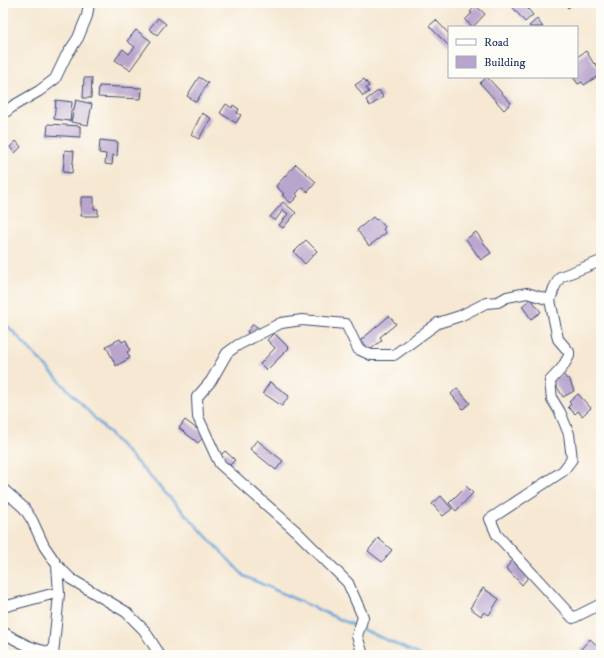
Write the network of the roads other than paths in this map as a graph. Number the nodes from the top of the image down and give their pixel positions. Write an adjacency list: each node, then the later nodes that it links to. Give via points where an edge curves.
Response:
1 (89, 3): 2 (street, via 78,38 55,79)
2 (3, 114)
3 (601, 261): 4 (street, via 560,277)
4 (550, 300): 9 (street, via 558,339 569,352 562,368 550,381 552,399 569,434 572,459 563,471 490,519 496,535 572,618); 14 (street, via 526,293 486,303 438,323 394,355 370,355 358,349 346,324 302,320 281,323 227,353 211,381 197,397 198,417 220,464 297,532 348,583 364,617 357,636)
5 (4, 489): 6 (street); 7 (street, via 24,508)
6 (3, 503)
7 (57, 565): 8 (street); 13 (street, via 71,579 126,612 144,630)
8 (59, 594): 10 (street); 12 (street)
9 (601, 604)
10 (3, 607)
11 (3, 632): 12 (street, via 19,642)
12 (53, 654)
13 (160, 655)
14 (363, 655)

